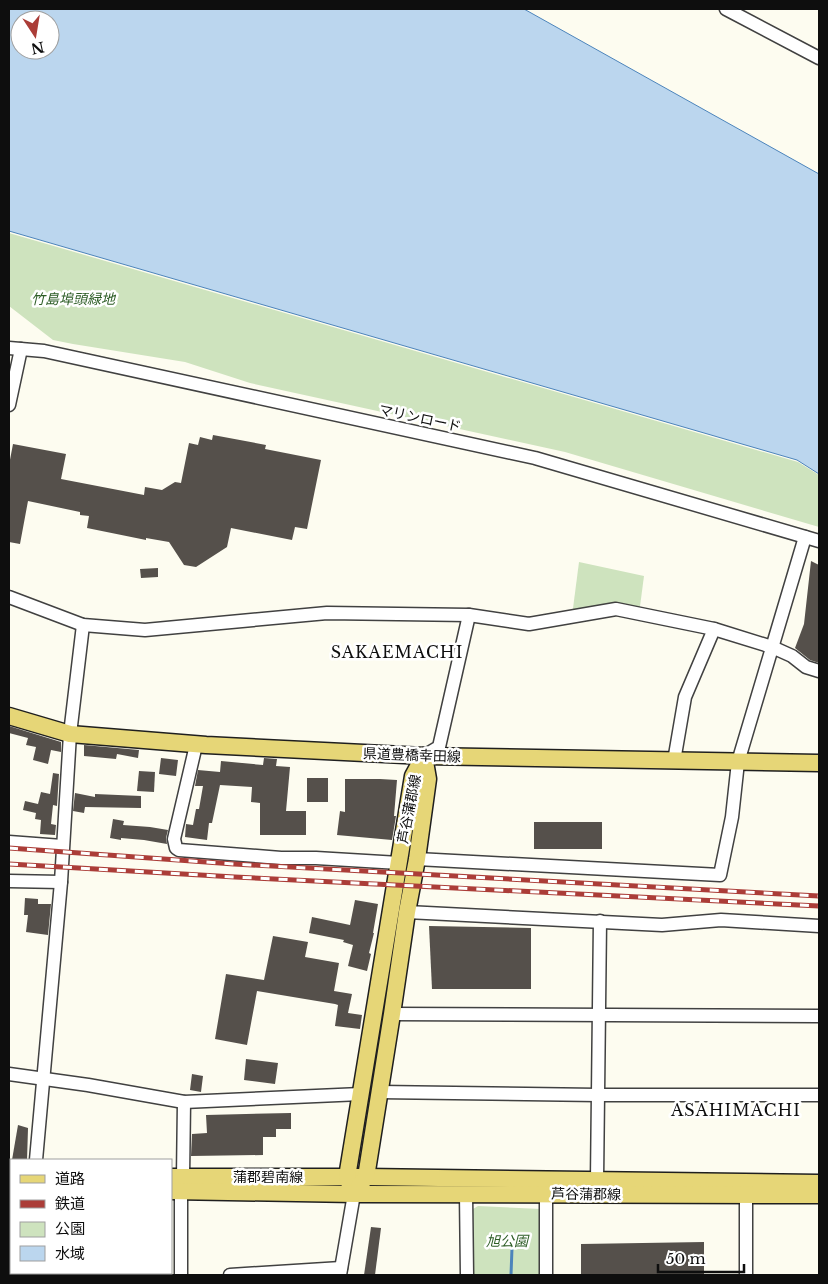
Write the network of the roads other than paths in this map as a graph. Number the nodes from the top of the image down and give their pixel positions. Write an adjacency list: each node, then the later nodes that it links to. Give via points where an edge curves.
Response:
1 (726, 9): 2 (street)
2 (819, 58)
3 (15, 348): 4 (street); 5 (street, マリンロード, via 44,351 535,458)
4 (9, 405)
5 (805, 537): 6 (street, マリンロード); 11 (street)
6 (819, 542)
7 (9, 597): 9 (street)
8 (469, 615): 9 (street, via 327,613 145,630); 10 (street, via 529,624 616,609); 16 (street, via 439,747)
9 (84, 625): 14 (street)
10 (714, 629): 11 (street); 17 (street, via 685,698)
11 (772, 647): 12 (street); 18 (street)
12 (819, 671)
13 (9, 716): 14 (main road, 県道豊橋幸田線)
14 (70, 734): 15 (main road, 県道豊橋幸田線); 21 (street)
15 (196, 745): 16 (main road, 県道豊橋幸田線); 23 (street, via 174,838 176,848 281,858)
16 (424, 756): 17 (main road, 県道豊橋幸田線); 22 (main road, 芦谷蒲郡線, via 428,779); 23 (main road, 芦谷蒲郡線, via 413,776)
17 (674, 760): 18 (main road, 県道豊橋幸田線)
18 (738, 762): 19 (main road, 県道豊橋幸田線); 22 (street, via 732,817 720,875)
19 (819, 764)
20 (9, 842): 21 (street)
21 (62, 846): 25 (street)
22 (417, 859): 26 (main road, 芦谷蒲郡線)
23 (399, 863): 35 (main road, 芦谷蒲郡線)
24 (9, 881): 25 (street)
25 (61, 882): 33 (street)
26 (407, 912): 27 (street); 29 (main road, 芦谷蒲郡線)
27 (600, 921): 28 (street, via 662,925 721,920); 30 (street)
28 (819, 926)
29 (392, 1014): 30 (street); 34 (main road, 芦谷蒲郡線)
30 (598, 1015): 31 (street); 36 (street)
31 (819, 1016)
32 (9, 1074): 33 (street)
33 (43, 1079): 38 (street); 39 (street)
34 (379, 1092): 36 (street); 41 (main road, 芦谷蒲郡線)
35 (361, 1094): 38 (street); 40 (main road, 芦谷蒲郡線)
36 (598, 1095): 37 (street); 42 (street)
37 (819, 1095)
38 (184, 1102): 44 (street)
39 (36, 1159)
40 (347, 1177): 41 (main road, 蒲郡碧南線); 44 (main road, 蒲郡碧南線); 45 (main road)
41 (366, 1177): 42 (main road, 芦谷蒲郡線); 45 (main road, 芦谷蒲郡線)
42 (598, 1180): 43 (main road, 芦谷蒲郡線)
43 (819, 1183)
44 (177, 1184): 45 (main road, 蒲郡碧南線); 51 (street)
45 (354, 1194): 46 (main road, 芦谷蒲郡線); 50 (street)
46 (466, 1194): 47 (main road, 芦谷蒲郡線); 53 (street)
47 (546, 1194): 48 (main road, 芦谷蒲郡線); 54 (street)
48 (746, 1195): 49 (main road, 芦谷蒲郡線); 55 (street)
49 (819, 1195)
50 (341, 1272): 52 (street)
51 (182, 1275)
52 (230, 1275)
53 (467, 1275)
54 (546, 1275)
55 (746, 1275)

